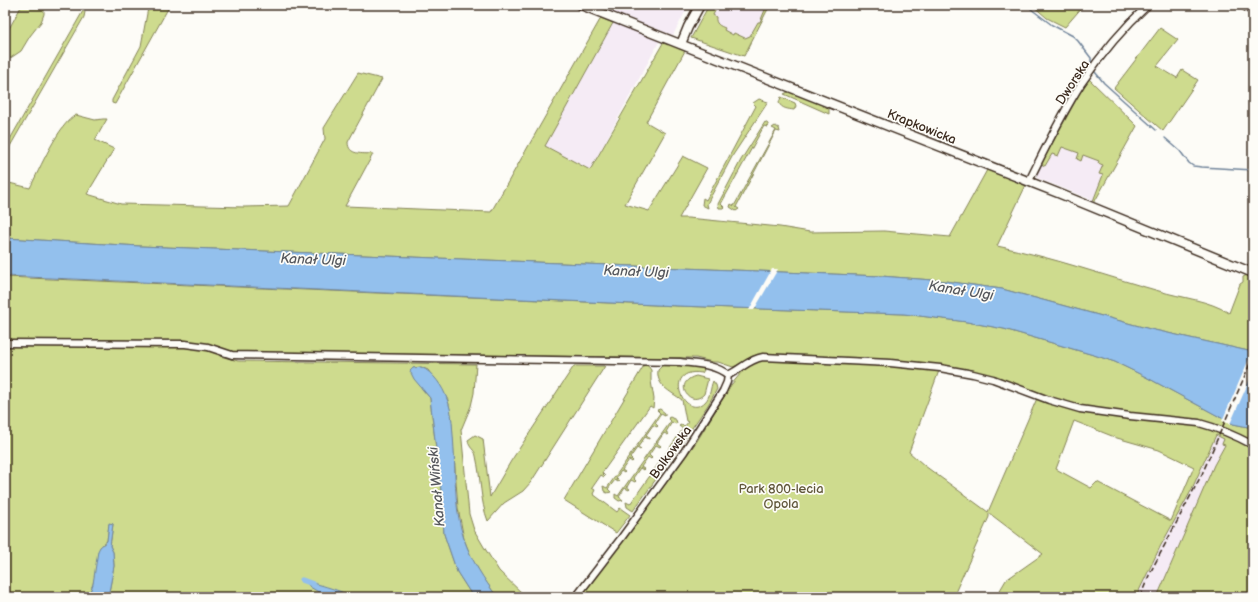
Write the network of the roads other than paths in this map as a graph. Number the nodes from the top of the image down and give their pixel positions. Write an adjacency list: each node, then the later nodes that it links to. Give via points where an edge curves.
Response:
1 (582, 5): 6 (street, Krapkowicka)
2 (700, 5): 6 (street)
3 (1148, 5): 7 (street, Dworska, via 1085,79)
4 (1245, 5): 5 (main road)
5 (1253, 10)
6 (681, 44): 7 (street, Krapkowicka)
7 (1028, 181): 8 (street, Krapkowicka)
8 (1253, 273)
9 (5, 343): 10 (street, via 185,344 208,347 232,355 655,362 697,364 723,371)
10 (728, 376): 11 (street, via 753,360 763,357 927,366 994,379 1080,409 1199,423); 12 (street, Bolkowska, via 723,391 684,452)
11 (1253, 445)
12 (576, 597)

